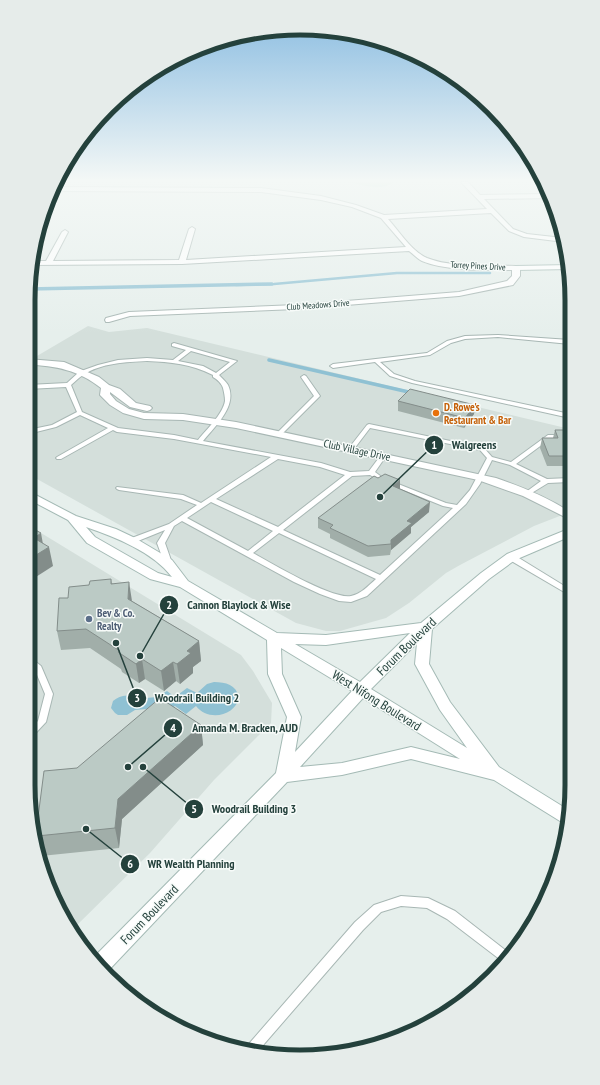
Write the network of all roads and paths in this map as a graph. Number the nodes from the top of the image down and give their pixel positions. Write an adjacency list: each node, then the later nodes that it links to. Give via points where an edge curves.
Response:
1 (65, 232): 9 (street)
2 (191, 233): 7 (street)
3 (397, 233): 6 (street, Torrey Pines Drive)
4 (518, 233): 5 (street)
5 (558, 240)
6 (411, 249): 7 (street); 11 (street, Torrey Pines Drive, via 424,259 444,264)
7 (182, 262): 9 (street)
8 (37, 263): 9 (street)
9 (48, 263)
10 (563, 267): 11 (street, Torrey Pines Drive)
11 (516, 268): 12 (street, Club Meadows Drive, via 516,276 510,283 459,294 288,308 129,314)
12 (109, 320)
13 (565, 342): 18 (lane, via 498,336 465,338 449,342 428,354)
14 (174, 345): 15 (lane)
15 (191, 349): 16 (lane); 21 (lane, via 234,361)
16 (175, 360): 20 (lane, via 130,360); 21 (lane)
17 (35, 362): 20 (street, Club Village Drive, via 61,364)
18 (377, 362): 19 (lane); 26 (lane, via 392,375 414,382)
19 (333, 366)
20 (83, 373): 23 (lane); 27 (street, Club Village Drive, via 106,387 105,396 126,411 144,416)
21 (216, 376): 27 (lane, via 225,386 229,400)
22 (304, 377): 30 (lane, via 317,396)
23 (68, 385): 24 (lane); 25 (lane)
24 (35, 387)
25 (80, 413): 28 (lane); 29 (lane, via 54,426)
26 (565, 415)
27 (217, 421): 30 (street, Club Village Drive); 32 (lane)
28 (112, 428): 32 (lane); 36 (lane)
29 (35, 430)
30 (279, 434): 33 (street, Club Village Drive)
31 (565, 436): 38 (lane, via 550,436)
32 (199, 442): 35 (lane)
33 (352, 448): 34 (street, Club Village Drive); 37 (lane, via 369,426 482,449)
34 (383, 456): 39 (lane); 41 (street, Club Village Drive)
35 (276, 457): 40 (lane, via 321,465); 47 (lane)
36 (59, 458)
37 (490, 458): 38 (lane); 41 (lane)
38 (512, 464): 43 (lane)
39 (371, 473): 40 (lane); 49 (lane, via 445,505)
40 (350, 474): 54 (lane)
41 (480, 477): 45 (street, Club Village Drive); 49 (lane)
42 (565, 480): 43 (lane)
43 (546, 481): 45 (lane)
44 (119, 488): 48 (lane, via 183,497)
45 (528, 492): 50 (street, Club Village Drive)
46 (35, 498): 51 (street, West Nifong Boulevard)
47 (211, 499): 48 (lane); 54 (lane)
48 (201, 505): 52 (lane)
49 (458, 507): 60 (lane)
50 (565, 514)
51 (72, 518): 56 (street, West Nifong Boulevard, via 112,532); 61 (street, West Nifong Boulevard, via 91,540 154,576)
52 (182, 518): 53 (lane); 57 (lane)
53 (170, 525): 56 (lane); 59 (lane, via 161,543)
54 (277, 531): 57 (lane); 60 (lane)
55 (565, 534): 58 (street, Forum Boulevard)
56 (131, 542): 59 (street, West Nifong Boulevard)
57 (248, 554): 60 (lane, via 297,580 339,598 351,599 364,594)
58 (511, 557): 62 (lane); 63 (street, Forum Boulevard)
59 (168, 563): 61 (street, West Nifong Boulevard)
60 (380, 578)
61 (184, 584): 64 (street, West Nifong Boulevard)
62 (565, 590)
63 (425, 627): 64 (street, via 326,640); 66 (street, Forum Boulevard); 68 (street, via 422,664 445,706)
64 (274, 638): 66 (street, West Nifong Boulevard); 69 (street, via 275,674 294,717)
65 (35, 666): 67 (lane, via 49,694 42,722)
66 (362, 690): 68 (street, West Nifong Boulevard); 69 (street, Forum Boulevard)
67 (35, 729)
68 (495, 774): 69 (street, via 410,753 342,769); 70 (street, West Nifong Boulevard)
69 (283, 776): 72 (street, Forum Boulevard)
70 (563, 816)
71 (503, 955): 73 (lane, via 451,915 428,903 401,901 378,908 359,926)
72 (103, 962)
73 (254, 1046)

